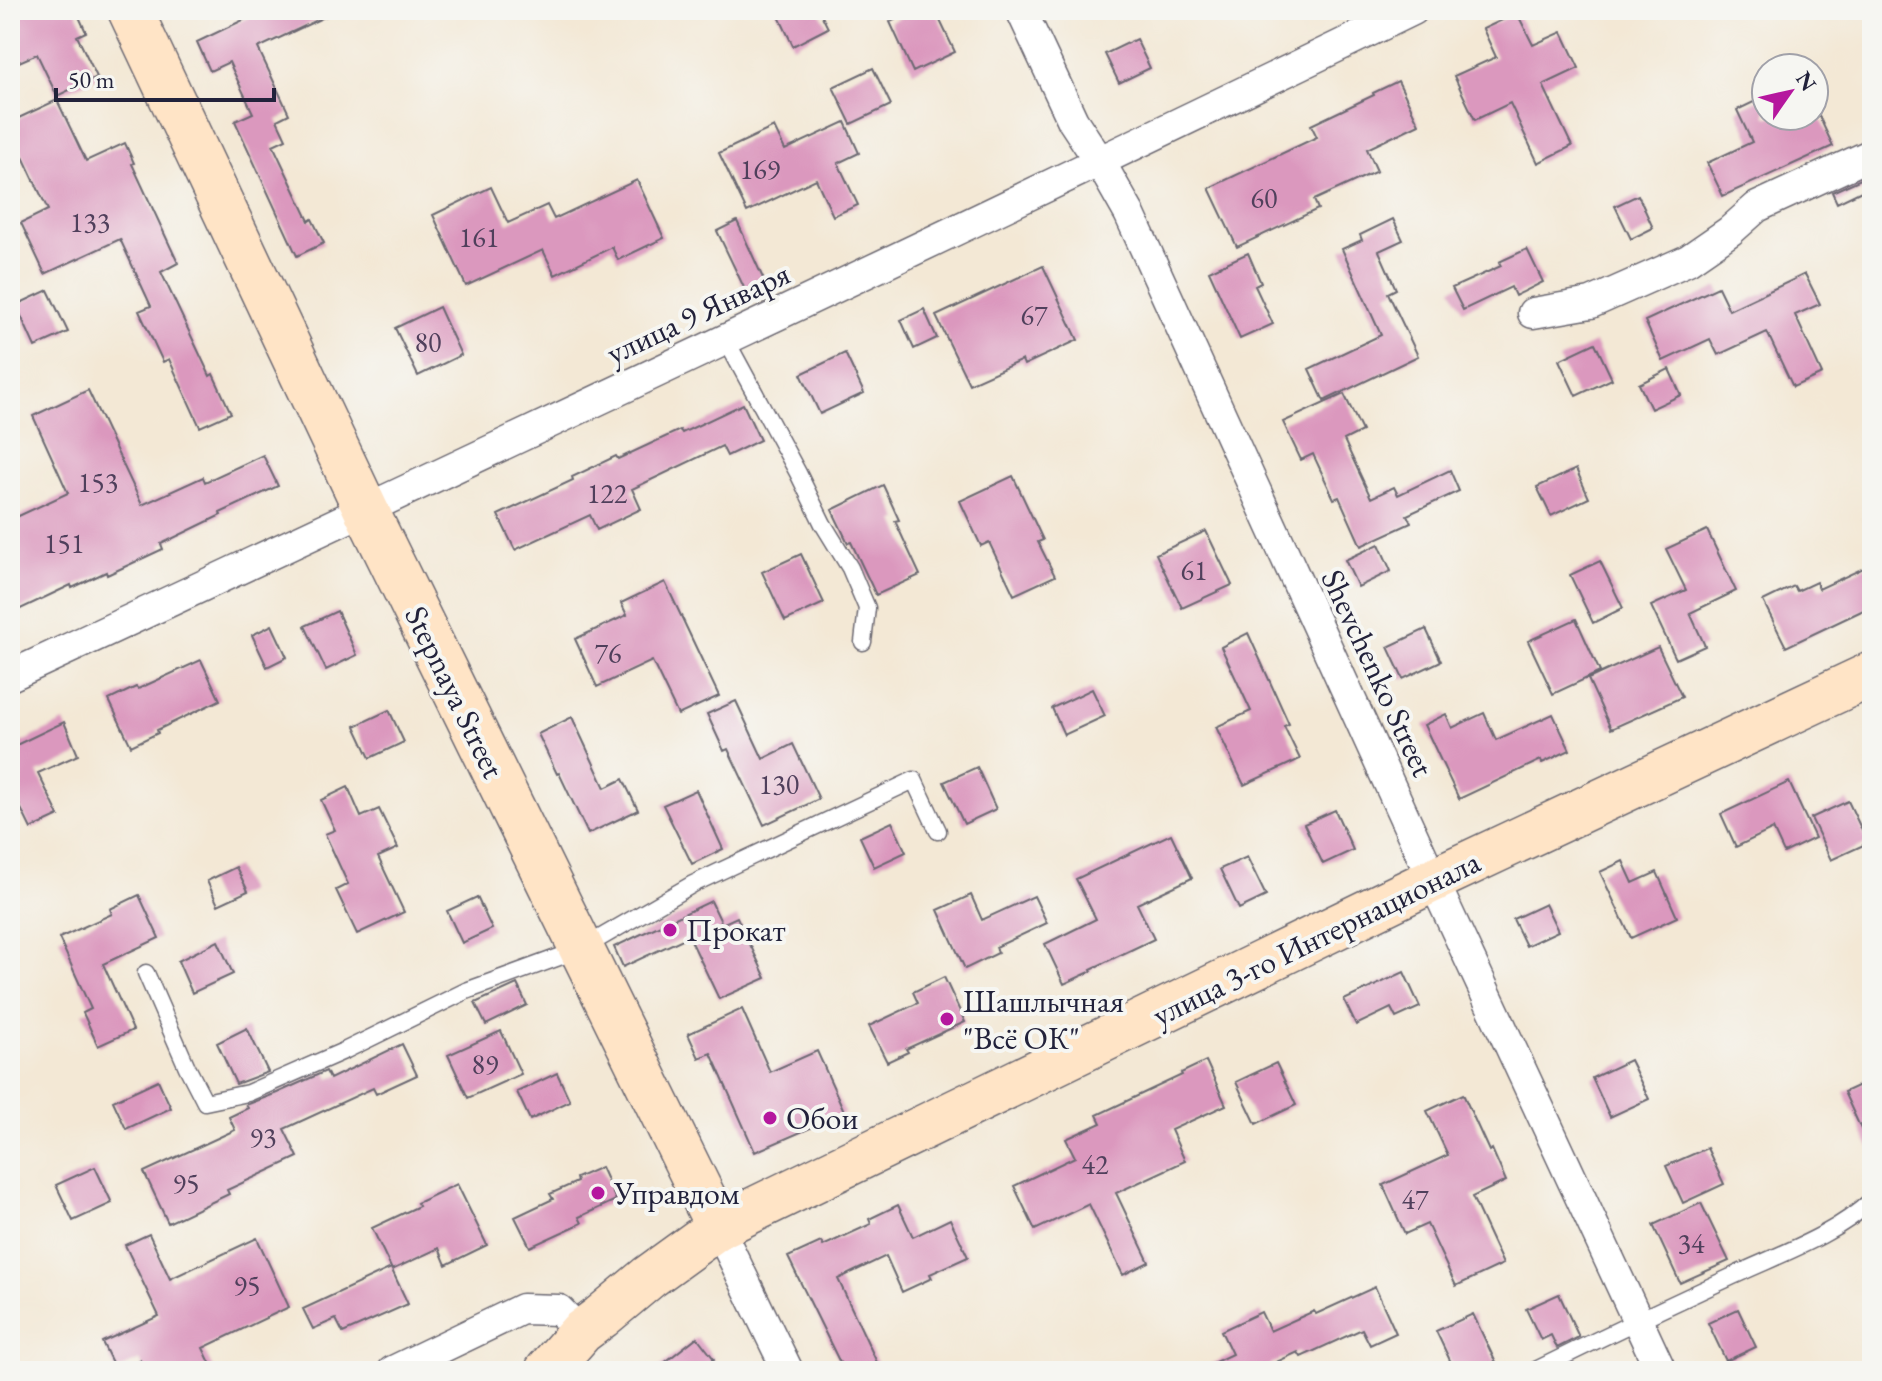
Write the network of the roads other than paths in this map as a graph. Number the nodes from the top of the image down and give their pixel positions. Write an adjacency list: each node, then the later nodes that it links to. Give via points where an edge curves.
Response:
1 (130, 10): 8 (main road, Stepnaya Street)
2 (1021, 10): 5 (street, Shevchenko Street, via 1073,121)
3 (1413, 10): 5 (street, улица 9 Января)
4 (1872, 154): 6 (street, via 1757,207 1688,260 1591,303)
5 (1100, 162): 7 (street, улица 9 Января); 13 (street, Shevchenko Street, via 1129,213)
6 (1533, 313)
7 (726, 340): 8 (street, улица 9 Января); 9 (lane, via 850,568 867,608)
8 (366, 510): 11 (street, улица 9 Января); 14 (main road, Stepnaya Street)
9 (863, 642)
10 (1872, 674): 13 (main road, улица 3-го Интернационала)
11 (10, 676)
12 (938, 831): 14 (lane, via 914,780 693,884)
13 (1433, 880): 17 (main road, улица 3-го Интернационала); 18 (street, Shevchenko Street)
14 (581, 949): 15 (lane, via 466,991 248,1093 205,1102); 17 (main road, Stepnaya Street)
15 (146, 973)
16 (1872, 1200): 18 (lane, via 1813,1239)
17 (718, 1227): 19 (main road, улица 3-го Интернационала); 22 (street, Stepnaya Street)
18 (1638, 1321): 23 (lane); 24 (street, Shevchenko Street)
19 (581, 1332): 20 (street, via 559,1310 522,1309); 21 (main road, улица 3-го Интернационала)
20 (393, 1371)
21 (547, 1371)
22 (788, 1371)
23 (1534, 1371)
24 (1661, 1371)

